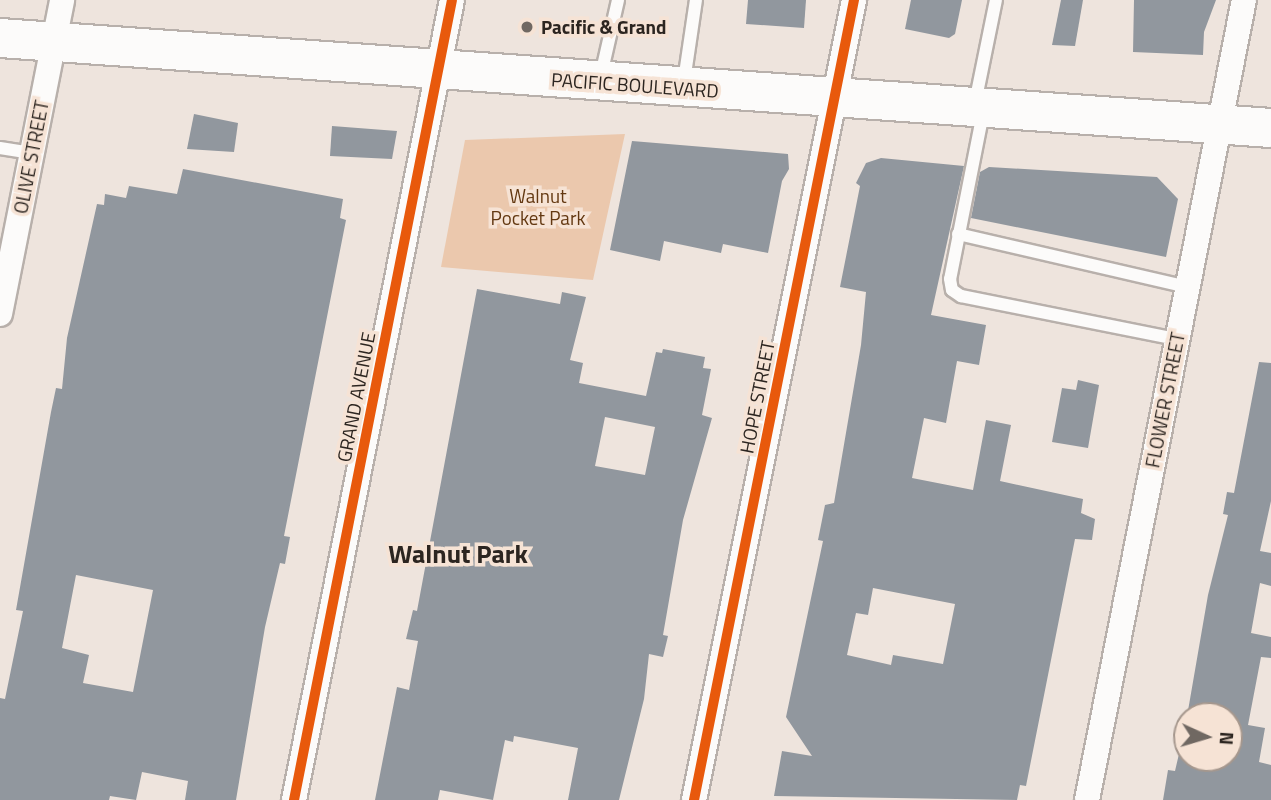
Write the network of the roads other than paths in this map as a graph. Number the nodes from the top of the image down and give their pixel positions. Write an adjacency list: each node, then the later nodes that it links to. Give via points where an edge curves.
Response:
1 (62, 0): 9 (street, OLIVE STREET)
2 (453, 0): 10 (street, GRAND AVENUE)
3 (618, 0): 11 (lane)
4 (696, 0): 12 (lane)
5 (854, 0): 13 (street, HOPE STREET)
6 (996, 0): 14 (lane)
7 (1244, 0): 15 (street, FLOWER STREET)
8 (0, 38): 9 (main road, PACIFIC BOULEVARD)
9 (54, 42): 10 (main road, PACIFIC BOULEVARD); 18 (street, OLIVE STREET)
10 (438, 71): 11 (main road, PACIFIC BOULEVARD); 24 (street, GRAND AVENUE)
11 (600, 82): 12 (main road, PACIFIC BOULEVARD)
12 (683, 89): 13 (main road, PACIFIC BOULEVARD)
13 (834, 99): 14 (main road, PACIFIC BOULEVARD); 25 (street, HOPE STREET)
14 (979, 109): 15 (main road, PACIFIC BOULEVARD); 19 (lane)
15 (1220, 125): 16 (main road, PACIFIC BOULEVARD); 21 (street, FLOWER STREET)
16 (1271, 128)
17 (0, 148): 18 (lane)
18 (32, 153): 20 (street, OLIVE STREET)
19 (958, 234): 21 (lane); 23 (lane, via 950,279 952,290 961,296)
20 (4, 277): 22 (street, OLIVE STREET)
21 (1187, 287): 23 (street, FLOWER STREET)
22 (0, 314)
23 (1177, 339): 26 (street, FLOWER STREET)
24 (294, 800)
25 (694, 800)
26 (1087, 800)

